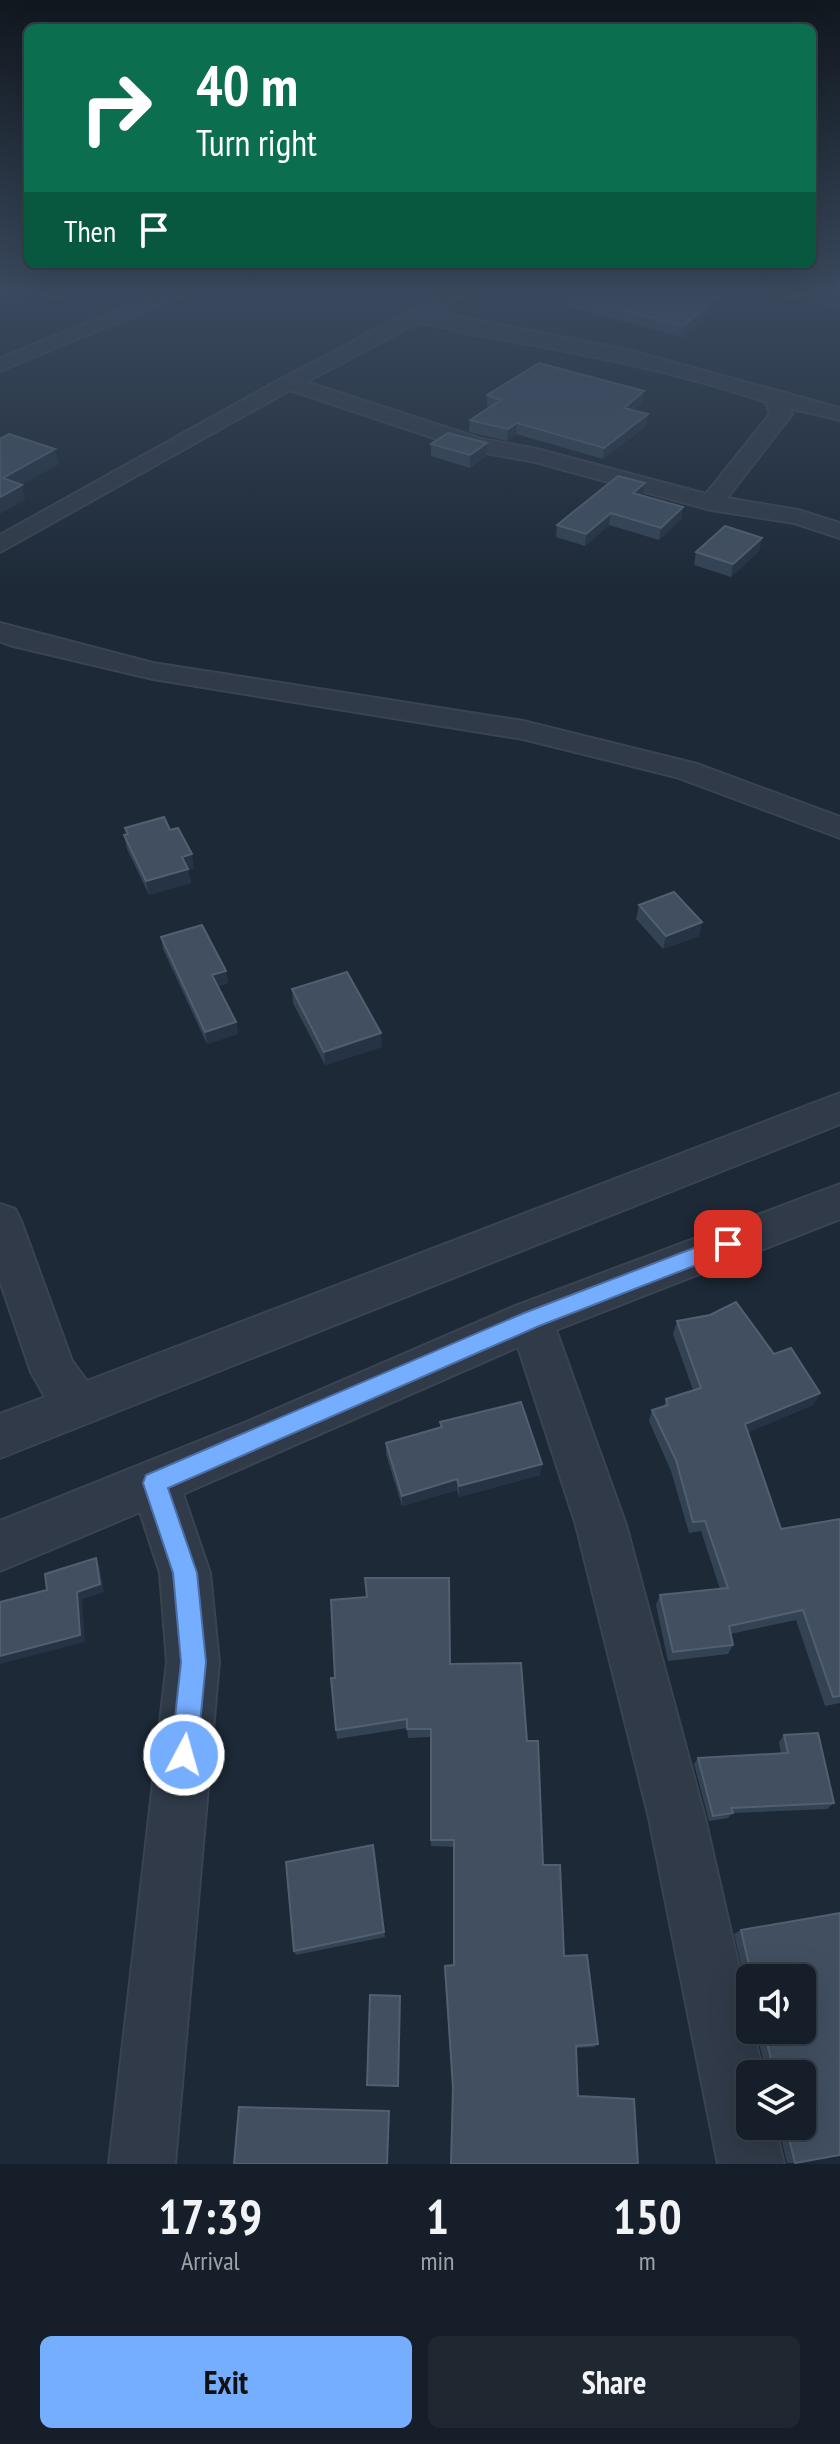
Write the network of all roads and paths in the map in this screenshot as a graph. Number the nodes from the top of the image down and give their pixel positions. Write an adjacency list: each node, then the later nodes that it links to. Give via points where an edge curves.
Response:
1 (277, 389): 8 (street)
2 (306, 389): 6 (street, via 478,445)
3 (749, 389): 4 (street)
4 (775, 398): 5 (street); 6 (street, via 781,414)
5 (840, 414)
6 (711, 503): 7 (street, via 798,517)
7 (840, 531)
8 (0, 545)
9 (0, 631): 10 (street, via 153,671 523,730 686,770)
10 (840, 828)
11 (840, 1108): 15 (street)
12 (840, 1201): 14 (street)
13 (0, 1221): 15 (street, via 54,1372)
14 (531, 1320): 17 (street); 20 (street, via 601,1525 677,1818)
15 (78, 1406): 16 (street)
16 (0, 1436)
17 (155, 1483): 18 (street); 19 (street, via 185,1573 193,1662)
18 (0, 1546)
19 (142, 2164)
20 (751, 2164)

